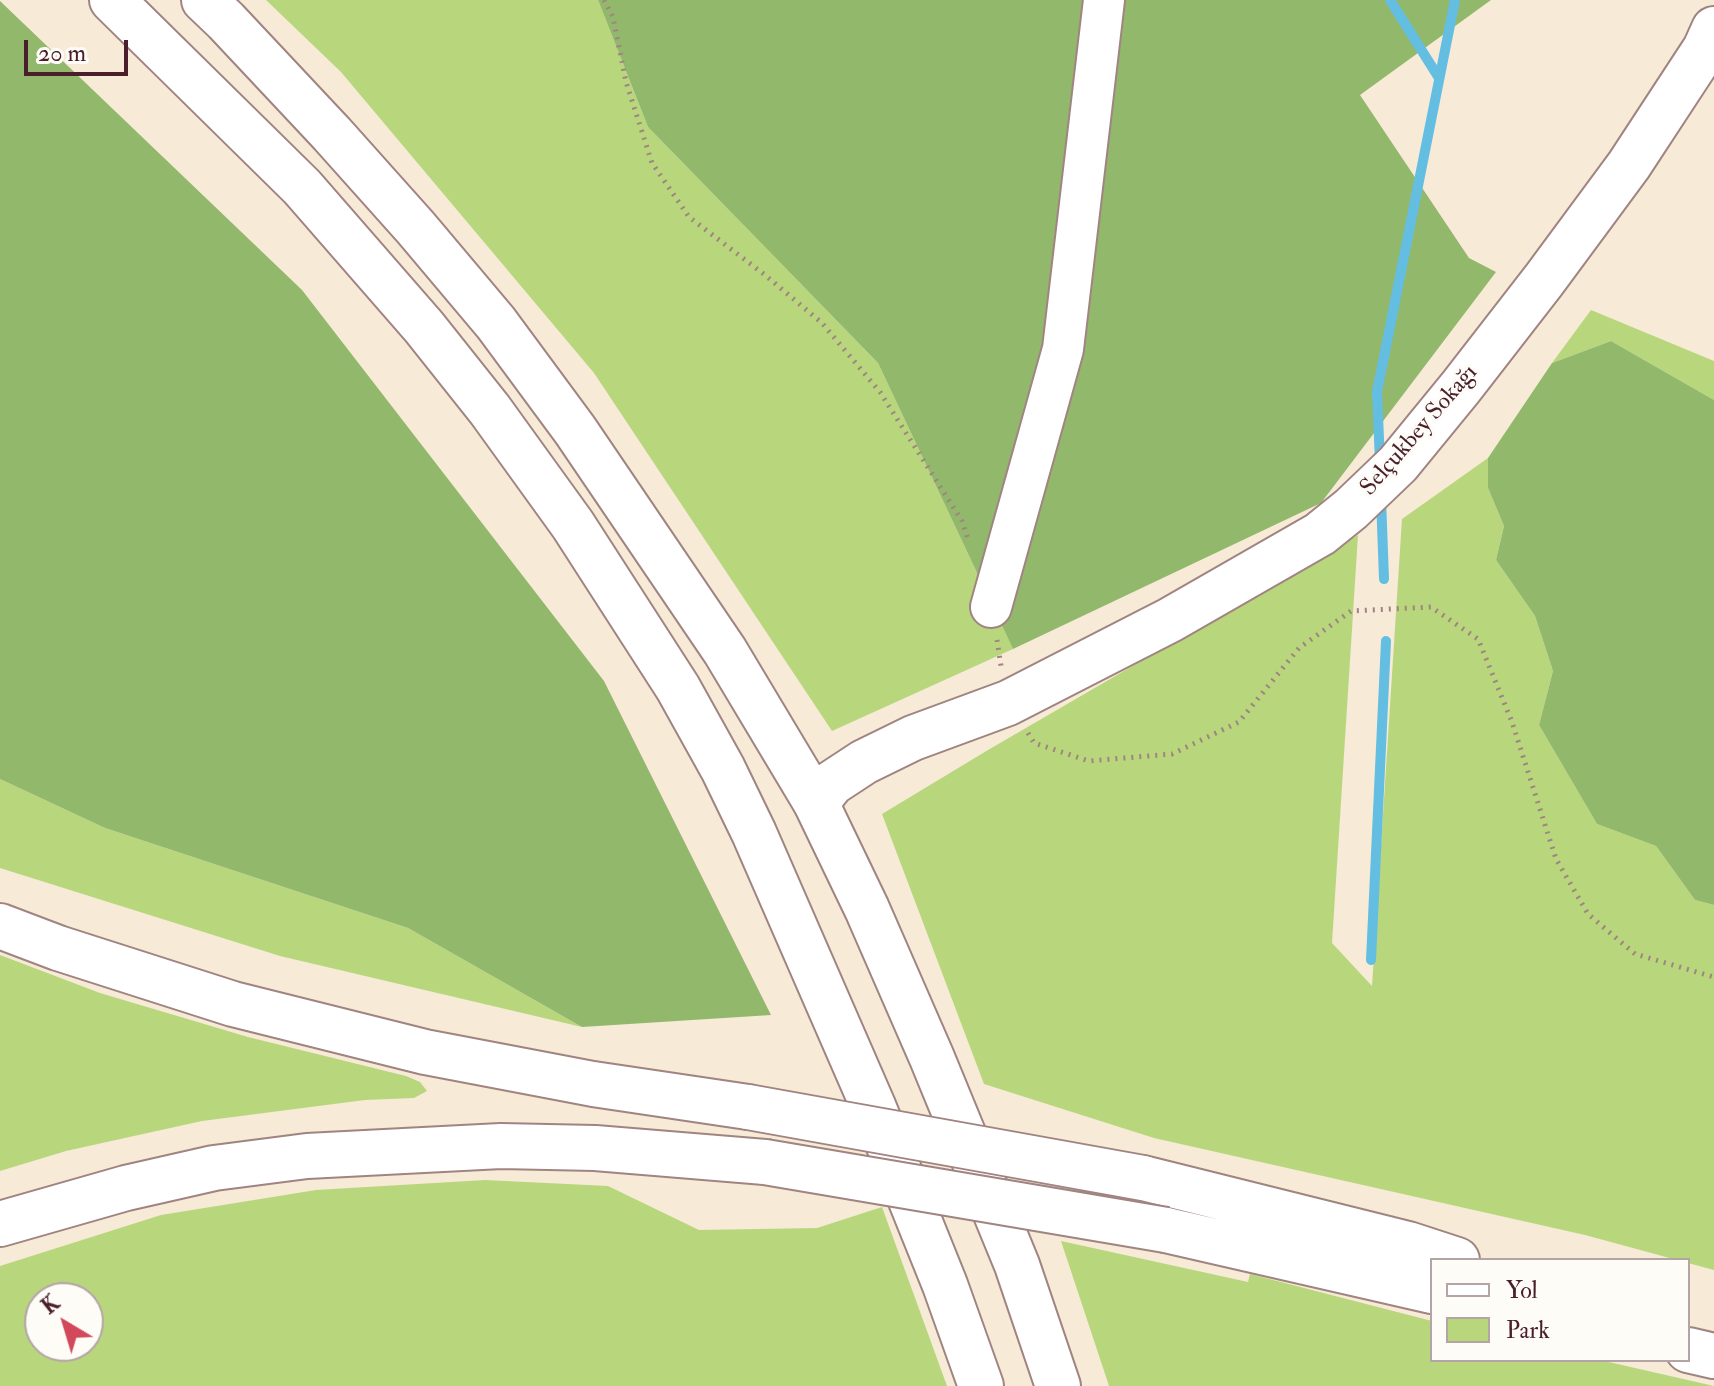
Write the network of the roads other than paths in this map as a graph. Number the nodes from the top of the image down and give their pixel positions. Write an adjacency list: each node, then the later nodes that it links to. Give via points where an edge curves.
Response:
1 (112, 0): 7 (main road, via 302,187 490,410 573,525 678,688)
2 (204, 0): 6 (main road, via 332,134 496,323 725,651)
3 (1104, 0): 5 (street, via 1063,349)
4 (1711, 42): 6 (main road, Selçukbey Sokağı, via 1544,280 1398,464 1351,509 1320,534 1170,620 1008,703 925,761 861,792)
5 (991, 607)
6 (816, 803): 7 (main road, Selçukbey Sokağı); 15 (main road, via 938,1072 1017,1265)
7 (754, 833): 14 (main road, via 873,1106)
8 (0, 926): 10 (main road, bridge, via 233,1004 425,1052 1143,1178)
9 (0, 1224): 11 (main road, bridge, via 200,1171 307,1156 501,1146 595,1148 765,1162 1166,1230)
10 (1451, 1258)
11 (1430, 1291)
12 (1690, 1350): 13 (main road)
13 (1714, 1356)
14 (981, 1386)
15 (1058, 1386)

